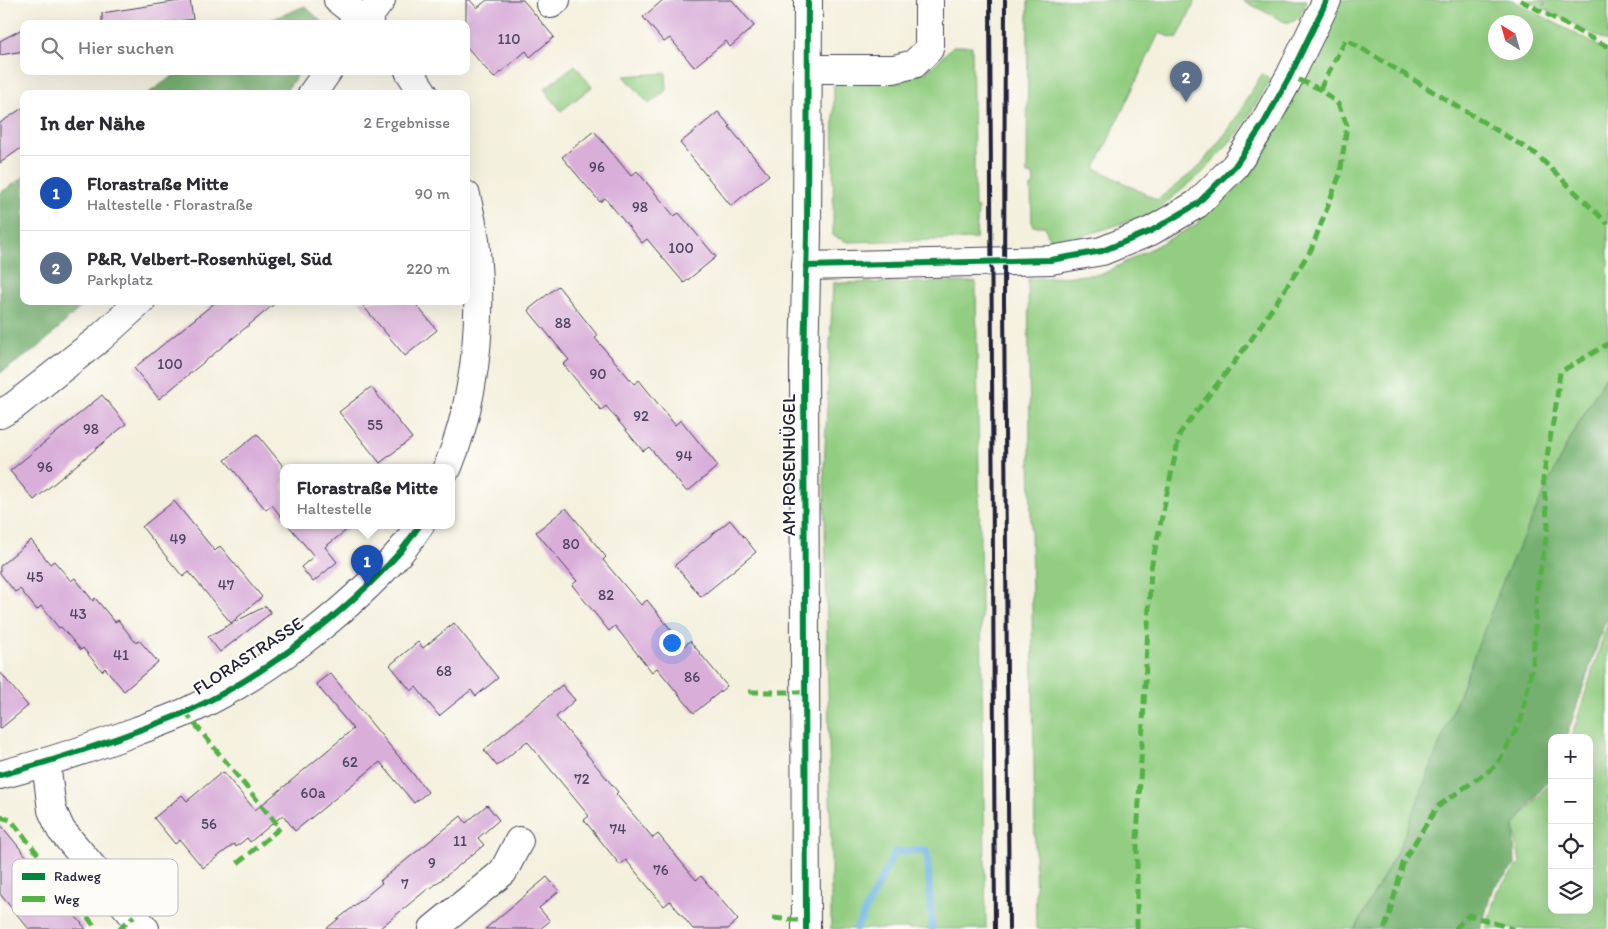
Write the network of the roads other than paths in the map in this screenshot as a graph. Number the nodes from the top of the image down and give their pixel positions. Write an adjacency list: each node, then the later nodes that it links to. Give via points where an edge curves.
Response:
1 (338, 0): 5 (street)
2 (808, 0): 6 (street, AM ROSENHÜGEL)
3 (929, 0): 6 (street, via 929,49 914,64 894,69)
4 (1327, 0): 12 (street, via 1264,123 1235,166 1197,204 1152,231 1102,251 1051,260)
5 (370, 17)
6 (807, 70): 12 (street, AM ROSENHÜGEL)
7 (325, 75): 9 (street)
8 (412, 75): 10 (street)
9 (315, 90)
10 (421, 90)
11 (470, 215): 15 (street, via 479,302 475,361 466,410)
12 (806, 266): 24 (street, AM ROSENHÜGEL)
13 (137, 305): 14 (street, via 99,339)
14 (0, 414)
15 (449, 464)
16 (417, 529): 17 (street, FLORASTRASSE, via 367,586 286,653 248,678 185,712)
17 (46, 763): 18 (street, FLORASTRASSE); 20 (street, via 52,810 62,830)
18 (0, 775)
19 (519, 841): 23 (street, via 503,872)
20 (86, 859)
21 (134, 916): 22 (street)
22 (145, 929)
23 (433, 929)
24 (806, 929)

